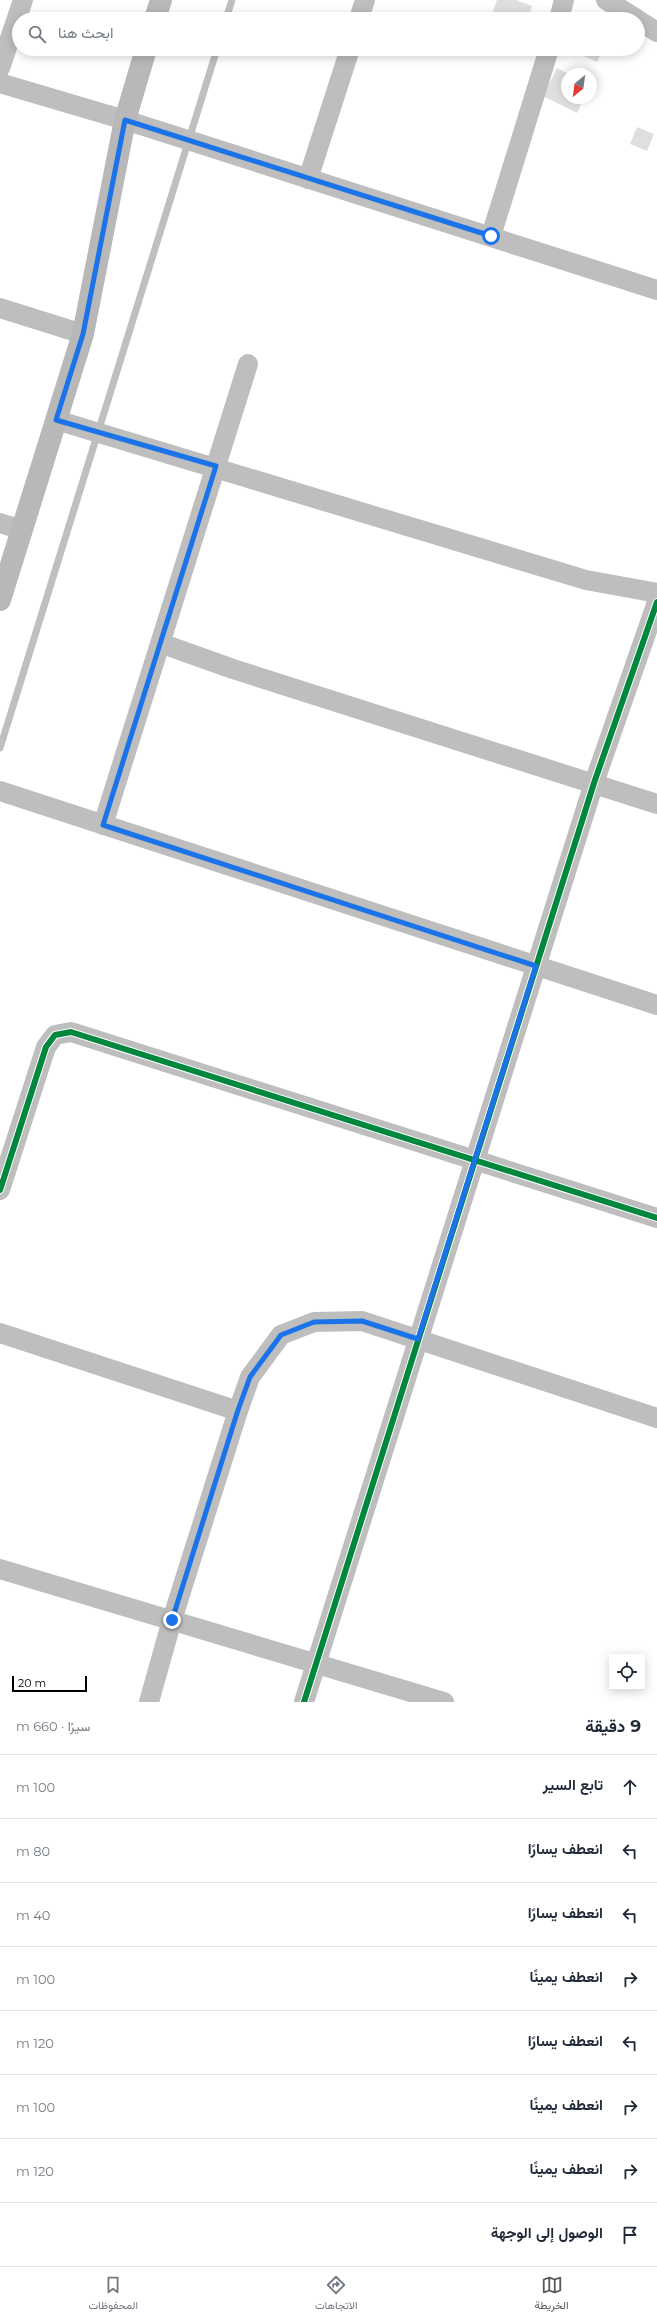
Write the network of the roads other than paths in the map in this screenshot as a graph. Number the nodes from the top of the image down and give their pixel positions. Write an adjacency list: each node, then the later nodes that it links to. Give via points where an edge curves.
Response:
1 (23, 0): 6 (street)
2 (161, 0): 7 (street)
3 (365, 0): 8 (street)
4 (564, 0): 9 (street)
5 (606, 0): 10 (street)
6 (19, 12)
7 (157, 12)
8 (361, 12)
9 (561, 12)
10 (626, 12)
11 (645, 24): 12 (street)
12 (657, 32)
13 (12, 33): 17 (street)
14 (144, 56): 19 (street)
15 (348, 56): 20 (street)
16 (547, 56): 21 (street)
17 (0, 68)
18 (0, 83): 19 (street)
19 (125, 120): 20 (street); 24 (street)
20 (308, 179): 21 (street)
21 (491, 236): 22 (street)
22 (657, 290)
23 (0, 308): 24 (street)
24 (83, 334): 26 (street)
25 (248, 364): 27 (street)
26 (56, 420): 27 (street); 29 (street)
27 (216, 466): 30 (street, via 586,580); 33 (street)
28 (0, 524): 29 (street)
29 (22, 530): 31 (street)
30 (657, 593)
31 (0, 600)
32 (657, 602): 34 (street)
33 (160, 643): 34 (street, via 233,669); 37 (street)
34 (594, 783): 36 (street); 38 (street)
35 (0, 791): 37 (street)
36 (657, 804)
37 (103, 825): 38 (street)
38 (536, 966): 39 (street); 40 (street)
39 (657, 1005)
40 (475, 1160): 41 (street, via 71,1032 56,1035 46,1047); 42 (street); 44 (street)
41 (0, 1190)
42 (657, 1218)
43 (0, 1333): 45 (street)
44 (418, 1339): 45 (street, via 362,1321 314,1322 281,1335 250,1377); 46 (street); 49 (street)
45 (238, 1410): 48 (street)
46 (657, 1418)
47 (0, 1569): 48 (street)
48 (172, 1620): 49 (street); 50 (street)
49 (316, 1664): 51 (street); 52 (street)
50 (148, 1702)
51 (304, 1702)
52 (444, 1702)

